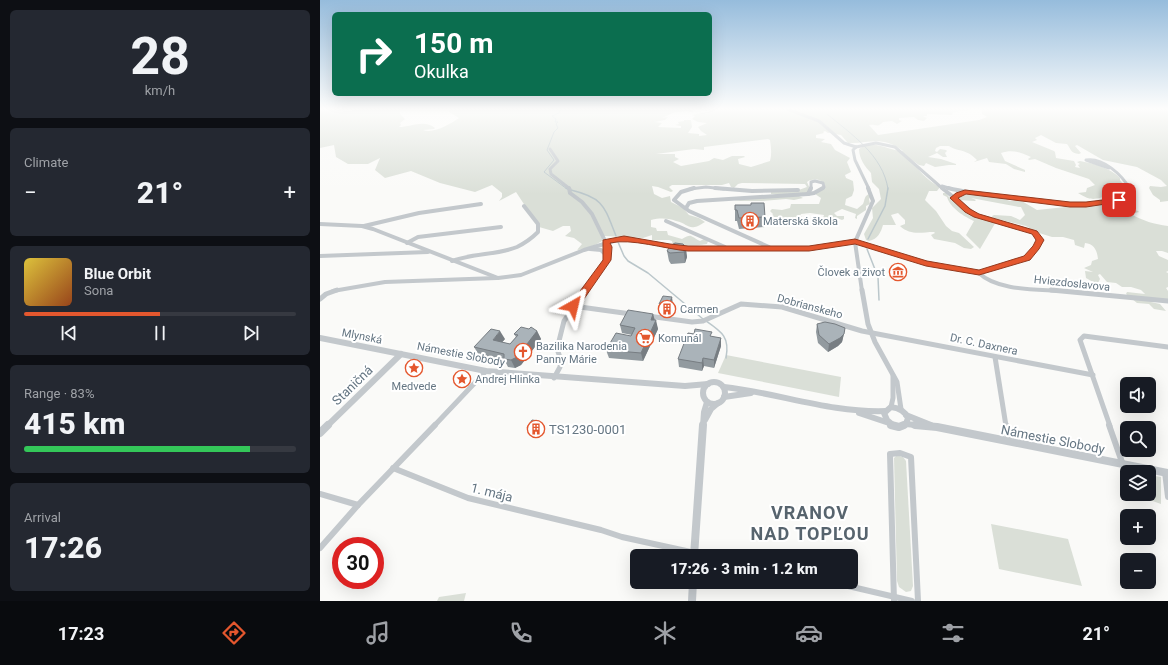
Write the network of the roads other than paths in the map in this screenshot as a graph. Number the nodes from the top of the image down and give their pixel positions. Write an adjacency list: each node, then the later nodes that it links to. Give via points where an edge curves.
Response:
1 (837, 137): 2 (street, via 844,143)
2 (856, 147): 5 (street, via 874,142 895,148); 24 (street, via 853,150 855,160 873,201)
3 (550, 148): 23 (street, via 558,160 550,168 551,174 588,208)
4 (1109, 168): 4 (street, via 1097,161 1086,160); 8 (street, via 1122,177 1131,191 1129,195 1110,202 1070,204)
5 (940, 186): 8 (street); 11 (street)
6 (798, 190): 7 (street)
7 (757, 191): 10 (street); 14 (street, via 718,187 687,189 674,200)
8 (965, 192): 11 (street)
9 (808, 194): 9 (street, via 821,190 824,187 823,183 811,182); 10 (street)
10 (762, 197): 14 (street, via 697,201 690,203)
11 (953, 198): 36 (street, via 976,215 1034,232 1040,240 1027,258)
12 (481, 204): 16 (street)
13 (524, 206): 34 (street, via 538,224 538,232 524,245 502,252)
14 (686, 208): 21 (street)
15 (666, 220): 22 (street)
16 (378, 222): 18 (street); 20 (street)
17 (320, 224): 18 (street)
18 (362, 226): 20 (street)
19 (501, 227): 25 (street, via 418,237)
20 (373, 229): 25 (street)
21 (752, 239): 27 (street); 29 (street)
22 (713, 241): 26 (street); 28 (street)
23 (606, 242): 28 (street, via 622,239 670,247); 30 (street); 33 (street)
24 (855, 242): 29 (street, via 809,248); 36 (street, via 926,263); 46 (street)
25 (407, 243): 31 (street)
26 (726, 247): 27 (street); 28 (street)
27 (753, 247): 29 (street)
28 (711, 248)
29 (771, 248)
30 (584, 250): 33 (street, via 601,250); 37 (street, via 521,275)
31 (430, 252): 32 (street); 34 (street)
32 (320, 256)
33 (608, 257): 43 (street)
34 (452, 260): 35 (street)
35 (484, 273): 37 (street); 38 (street)
36 (979, 273): 42 (street, Hviezdoslavova, via 984,279 1013,287)
37 (498, 278): 38 (street)
38 (478, 280): 40 (street, via 388,282)
39 (320, 291): 40 (street)
40 (327, 293): 41 (street)
41 (320, 299)
42 (1168, 301)
43 (573, 306): 44 (street); 54 (street, via 564,321 557,349 561,360 560,367)
44 (634, 314)
45 (641, 315): 46 (street, Dobrianskeho, via 692,322 705,319 732,306 749,303 782,307)
46 (871, 333): 50 (street, Dr. C. Daxnera); 53 (street)
47 (320, 338): 49 (street, Mlynská)
48 (1168, 347): 52 (street, via 1084,336 1080,340)
49 (401, 354): 51 (street, Námestie Slobody); 69 (street, Staničná)
50 (995, 357): 52 (street, Dr. C. Daxnera); 70 (street)
51 (486, 371): 54 (street, Námestie Slobody); 72 (street)
52 (1092, 375): 71 (street)
53 (893, 376): 62 (street, via 893,398); 64 (street, via 897,382)
54 (554, 378): 56 (street, Námestie Slobody)
55 (708, 384): 56 (street, Námestie Slobody); 57 (street, via 719,383); 59 (street)
56 (685, 386): 59 (street)
57 (724, 387): 58 (street, via 742,388); 60 (street, via 726,392)
58 (759, 393): 60 (street, via 743,393); 63 (street)
59 (702, 395): 61 (street)
60 (722, 400): 61 (street); 65 (street, via 711,409)
61 (707, 402): 65 (street)
62 (888, 409): 63 (street, via 873,412); 64 (street); 66 (street, via 884,417)
63 (846, 410): 66 (street)
64 (904, 412): 67 (street, via 908,421); 68 (street, Námestie Slobody)
65 (704, 422): 80 (street)
66 (888, 423): 67 (street, via 896,427)
67 (906, 424): 68 (street, Námestie Slobody)
68 (937, 427): 70 (street, Námestie Slobody)
69 (320, 433)
70 (1009, 442): 71 (street, Námestie Slobody)
71 (1123, 465)
72 (393, 468): 77 (street); 79 (street, 1. mája, via 468,498)
73 (1156, 470): 74 (street, Námestie Slobody)
74 (1167, 472): 76 (street)
75 (320, 494): 77 (street)
76 (1168, 496)
77 (358, 505): 78 (street)
78 (320, 548)
79 (673, 549)
80 (694, 549)
81 (693, 589): 84 (street)
82 (857, 589): 83 (street)
83 (894, 599): 85 (street); 86 (street, via 890,454 900,453 910,458)
84 (692, 601)
85 (912, 601)
86 (918, 601)

